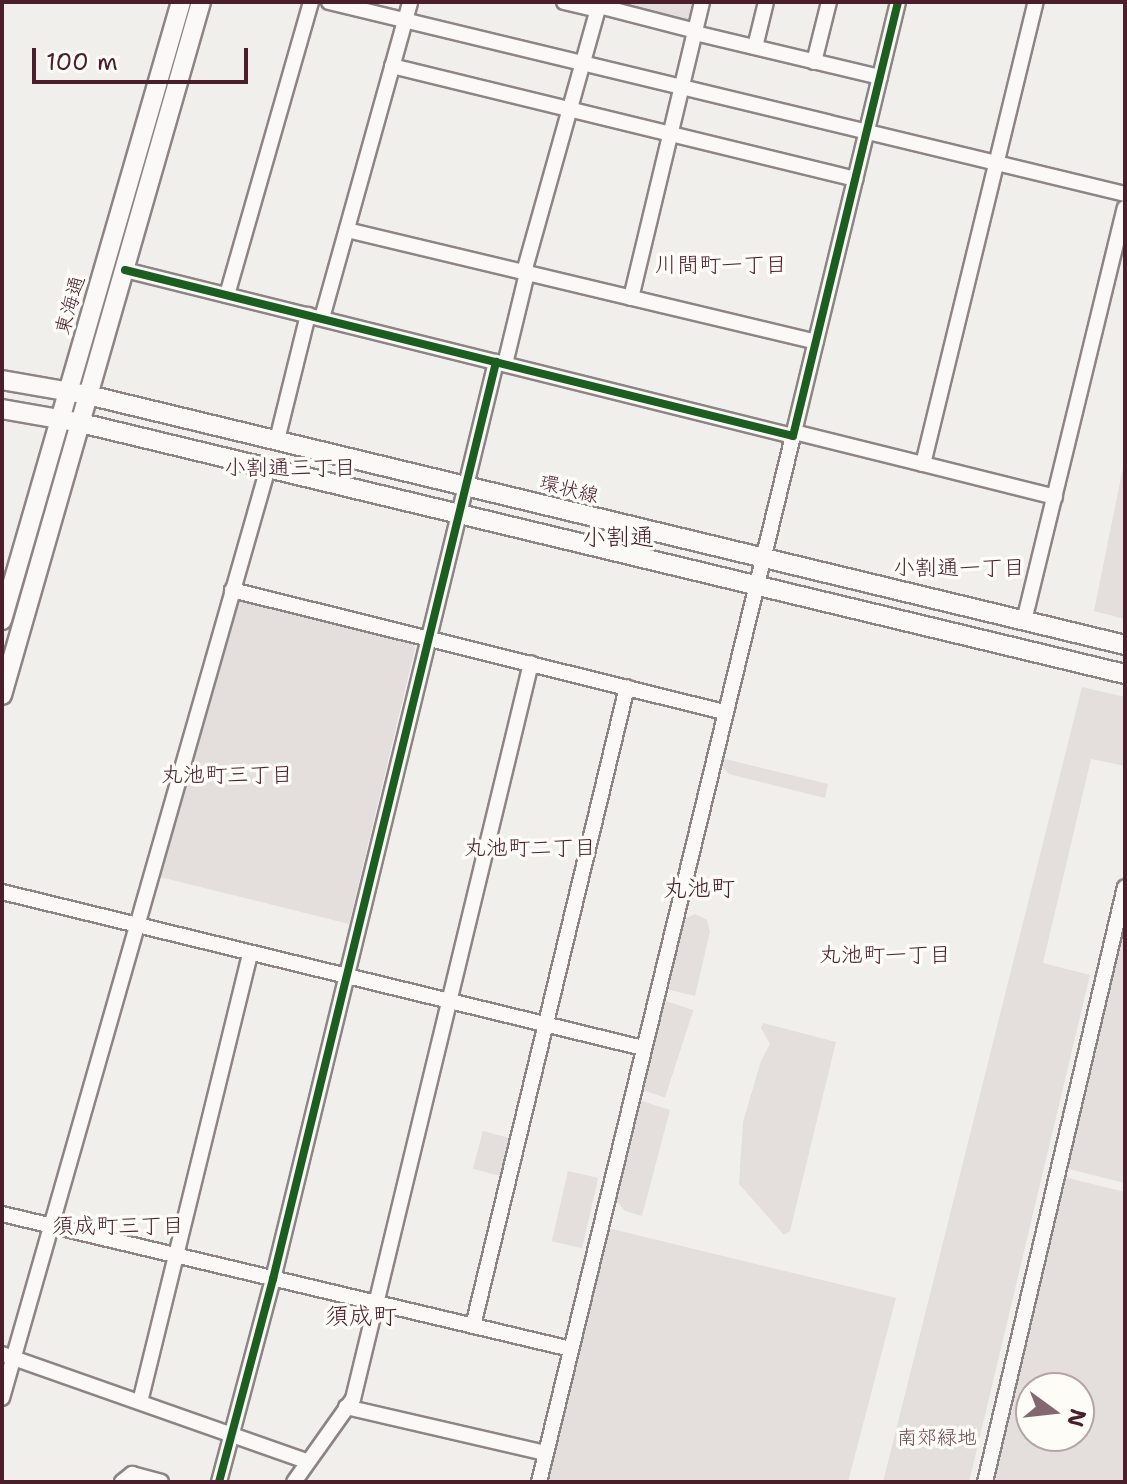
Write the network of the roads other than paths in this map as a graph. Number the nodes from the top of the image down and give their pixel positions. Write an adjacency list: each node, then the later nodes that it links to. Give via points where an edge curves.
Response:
1 (181, 2): 37 (main road, 東海通)
2 (201, 2): 29 (main road)
3 (311, 2): 31 (street)
4 (329, 2): 13 (street)
5 (410, 2): 13 (street)
6 (564, 2): 12 (street)
7 (702, 2): 14 (street)
8 (766, 2): 15 (street)
9 (829, 2): 16 (street)
10 (898, 2): 19 (street)
11 (1036, 2): 24 (street)
12 (599, 6): 14 (street); 17 (street)
13 (405, 20): 17 (street); 18 (street)
14 (695, 32): 15 (street); 20 (street)
15 (755, 47): 16 (street)
16 (814, 62): 19 (street)
17 (583, 63): 20 (street); 21 (street)
18 (392, 66): 21 (street); 28 (street)
19 (880, 77): 22 (street)
20 (682, 87): 22 (street); 23 (street)
21 (570, 110): 23 (street); 30 (street)
22 (867, 132): 24 (street); 25 (street)
23 (670, 134): 25 (street); 32 (street)
24 (997, 163): 26 (street); 44 (street)
25 (855, 179): 34 (street)
26 (1125, 194)
27 (1125, 208): 47 (street)
28 (347, 230): 30 (street); 33 (street)
29 (125, 270): 31 (street); 38 (main road)
30 (526, 273): 32 (street); 35 (street)
31 (227, 295): 33 (street)
32 (631, 298): 34 (street)
33 (315, 317): 35 (street); 43 (street)
34 (816, 342): 42 (street)
35 (500, 363): 42 (street); 46 (street)
36 (2, 380): 37 (main road, 環状線)
37 (67, 393): 38 (main road, 環状線); 40 (main road, 東海通)
38 (88, 395): 41 (main road); 43 (main road, 環状線)
39 (2, 409): 40 (main road)
40 (60, 420): 41 (main road); 52 (main road, 東海通)
41 (81, 423): 45 (main road); 59 (main road)
42 (794, 434): 44 (street); 49 (street)
43 (277, 440): 46 (main road, 環状線)
44 (923, 464): 47 (street)
45 (268, 468): 48 (main road); 51 (street)
46 (465, 486): 48 (street); 49 (main road, 環状線)
47 (1055, 497): 53 (street)
48 (456, 514): 50 (main road); 54 (street)
49 (764, 559): 50 (street); 53 (main road, 環状線)
50 (755, 585): 57 (main road); 60 (street)
51 (232, 590): 54 (street); 63 (street)
52 (2, 620)
53 (1024, 621): 55 (main road, 環状線)
54 (427, 638): 56 (street); 65 (street)
55 (1125, 645)
56 (531, 663): 58 (street); 66 (street)
57 (1125, 674)
58 (627, 687): 60 (street); 67 (street)
59 (2, 695)
60 (724, 712): 68 (street)
61 (1125, 887): 88 (street)
62 (2, 892): 63 (street)
63 (135, 925): 64 (street); 70 (street)
64 (250, 953): 65 (street); 71 (street)
65 (347, 976): 66 (street); 72 (street)
66 (450, 1001): 67 (street); 73 (street)
67 (546, 1024): 68 (street); 74 (street)
68 (643, 1048): 75 (street)
69 (2, 1214): 70 (street)
70 (51, 1226): 71 (street); 76 (street)
71 (176, 1257): 72 (street); 78 (street)
72 (273, 1279): 73 (street); 80 (street)
73 (378, 1304): 74 (street); 79 (street, via 353,1399)
74 (473, 1326): 75 (street)
75 (571, 1349): 81 (street)
76 (8, 1356): 77 (street); 78 (street)
77 (2, 1398)
78 (140, 1402): 80 (street)
79 (346, 1407): 81 (street); 82 (street)
80 (231, 1433): 82 (street); 85 (street)
81 (546, 1453): 87 (street)
82 (306, 1461): 86 (street)
83 (122, 1482): 84 (street, via 132,1474)
84 (161, 1482)
85 (219, 1482)
86 (294, 1482)
87 (539, 1482)
88 (985, 1482)

